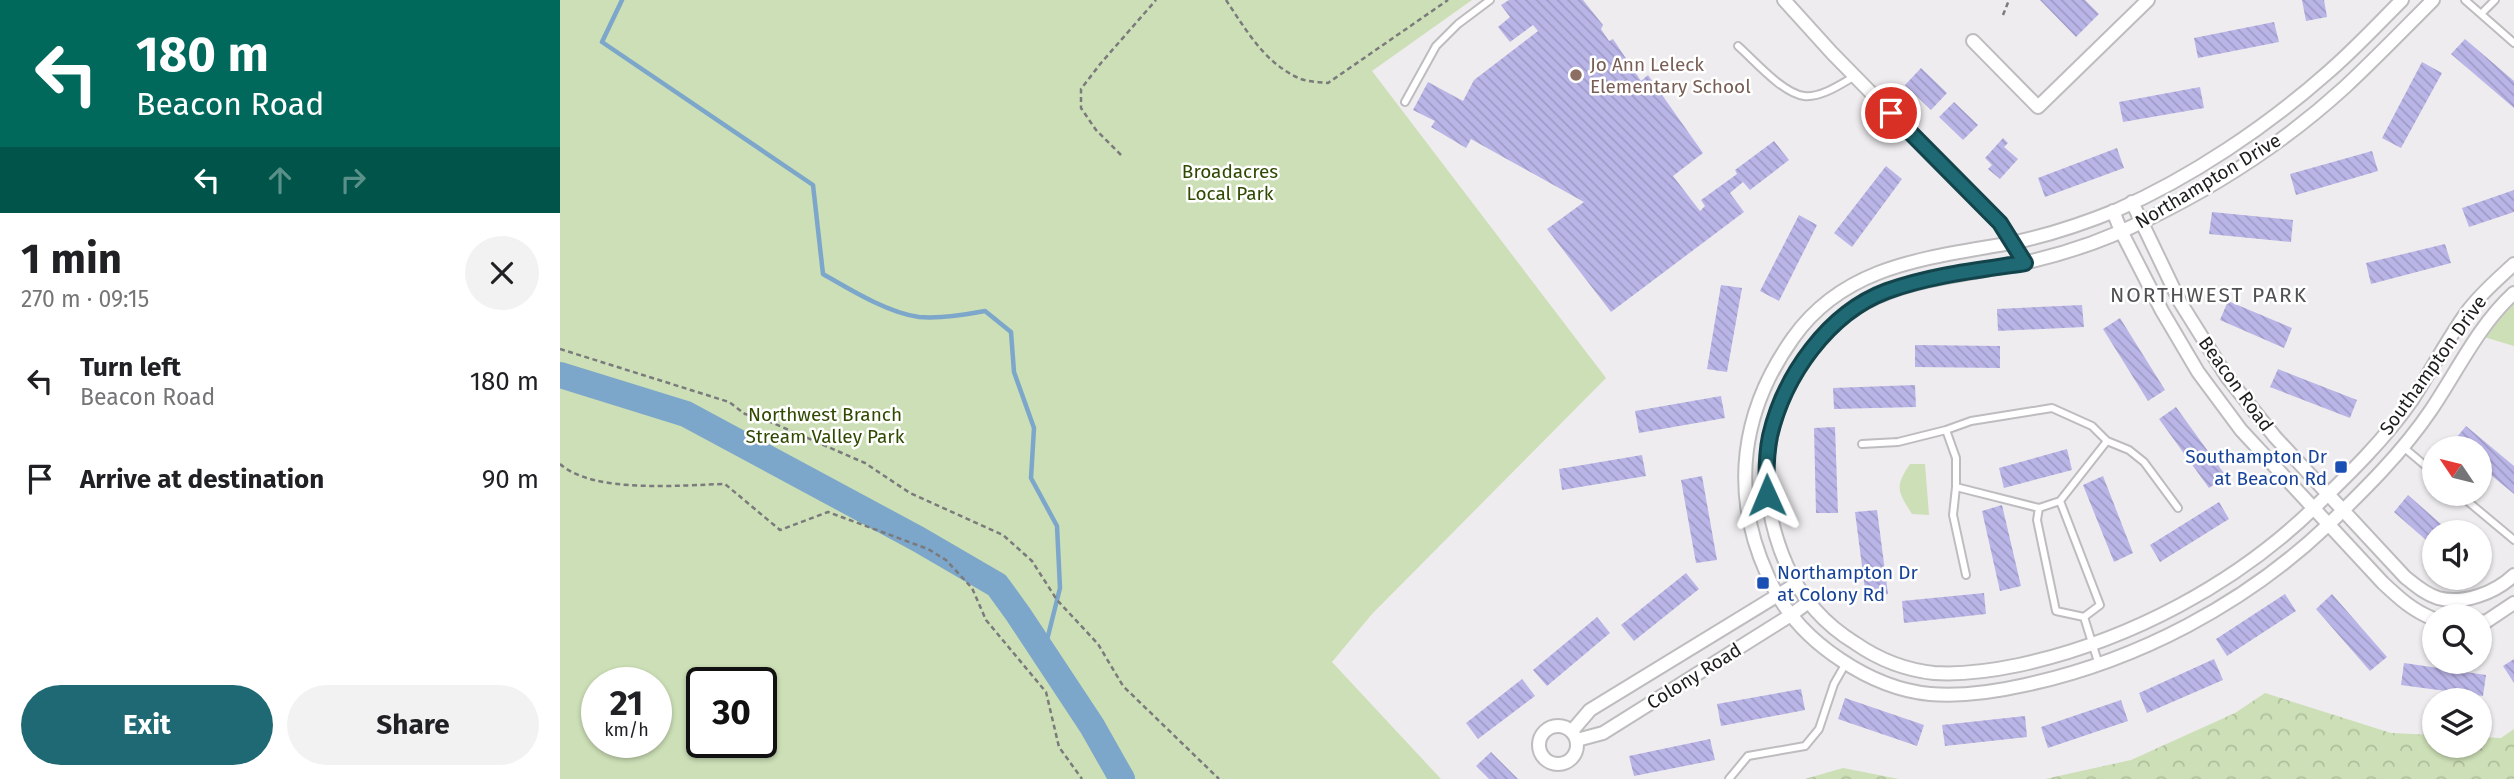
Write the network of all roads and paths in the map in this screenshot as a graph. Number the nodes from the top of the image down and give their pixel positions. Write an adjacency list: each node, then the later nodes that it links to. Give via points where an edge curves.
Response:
1 (1156, 0): 21 (path, via 1081,89 1081,108)
2 (1226, 0): 3 (path, via 1278,67 1303,80 1328,83)
3 (1448, 0)
4 (1489, 0): 20 (lane, via 1436,46)
5 (1784, 0): 17 (street)
6 (2009, 0): 13 (path)
7 (2148, 0): 14 (street, via 2038,107)
8 (2402, 0): 22 (street, Northampton Drive, via 2330,71 2273,117)
9 (2433, 0): 24 (street, Northampton Drive, via 2345,87 2286,134)
10 (2465, 0): 12 (lane)
11 (2494, 0): 12 (lane)
12 (2481, 14): 15 (lane)
13 (2003, 15)
14 (1973, 41)
15 (2514, 43)
16 (1738, 46): 18 (lane)
17 (1855, 76): 18 (lane, via 1805,97); 26 (street, via 2000,223)
18 (1787, 89): 19 (lane)
19 (1784, 99)
20 (1405, 102)
21 (1121, 155)
22 (2132, 202): 23 (street, Northampton Drive); 24 (street, Beacon Road)
23 (2113, 211): 25 (street, Beacon Road); 26 (street, Northampton Drive)
24 (2142, 222): 25 (street, Northampton Drive); 40 (street, Beacon Road, via 2180,302 2227,377)
25 (2121, 232): 27 (street, Northampton Drive); 45 (street, Beacon Road, via 2198,372 2241,430)
26 (2012, 243): 27 (street); 31 (street, Northampton Drive, via 1905,263 1844,289 1795,334)
27 (2025, 263): 32 (street, Northampton Drive, via 1910,284 1856,307 1812,348)
28 (2514, 264): 40 (street, Southampton Drive, via 2470,307 2411,401)
29 (2514, 293): 36 (street, Southampton Drive, via 2487,321 2429,414)
30 (560, 349): 63 (path, via 729,402 745,414 865,463 909,493 1003,536 1032,561 1057,600 1098,644 1123,687)
31 (1757, 406): 32 (street); 52 (street, Northampton Drive, via 1744,462 1745,498 1756,549)
32 (1777, 412): 51 (street, Northampton Drive, via 1766,463 1767,495 1770,521)
33 (1946, 430): 34 (lane, via 1971,421 2052,408 2092,426); 35 (lane, via 1898,442); 39 (lane, via 1956,458)
34 (2106, 441): 41 (lane); 44 (lane, via 2144,462)
35 (1863, 444)
36 (2402, 446): 37 (lane); 46 (street, Southampton Drive)
37 (2422, 463)
38 (560, 464): 62 (path, via 570,473 621,485 725,484 780,530 828,512 928,549 946,560 972,588 986,620 1045,692 1059,747)
39 (1956, 487): 43 (lane); 49 (lane, via 1953,514)
40 (2328, 494): 45 (street, Southampton Drive); 46 (street, Beacon Road)
41 (2060, 500): 43 (lane); 57 (lane, via 2100,606)
42 (2473, 506): 48 (lane)
43 (2039, 508): 57 (lane, via 2037,520 2056,611)
44 (2178, 508)
45 (2314, 508): 47 (street, Beacon Road); 59 (street, Southampton Drive, via 2282,538 2214,584 2134,629)
46 (2344, 509): 47 (street, Southampton Drive); 50 (street, Beacon Road, via 2405,577 2435,597 2451,600 2483,594)
47 (2329, 524): 55 (street, Beacon Road, via 2403,602); 61 (street, Southampton Drive, via 2295,555 2225,603 2143,649)
48 (2514, 540)
49 (1966, 575)
50 (2514, 575)
51 (1796, 584): 52 (street, Colony Road); 53 (street, Northampton Drive)
52 (1778, 597): 56 (street, Northampton Drive); 56 (street, Colony Road, via 1590,710 1575,736 1603,733)
53 (1807, 603): 56 (street, Colony Road); 59 (street, Southampton Drive, via 1833,629 1866,650 1930,673 1971,674 2059,656)
54 (2514, 603): 58 (street)
55 (2422, 614)
56 (1791, 615): 60 (street, Southampton Drive, via 1819,646)
57 (2084, 617): 59 (lane)
58 (2492, 618)
59 (2092, 644): 61 (lane)
60 (1846, 663): 61 (street, Southampton Drive, via 1887,685 1927,694 1972,695 2065,677); 64 (lane, via 1819,729 1805,746 1748,756)
61 (2099, 665)
62 (1082, 779)
63 (1219, 779)
64 (1729, 779)

